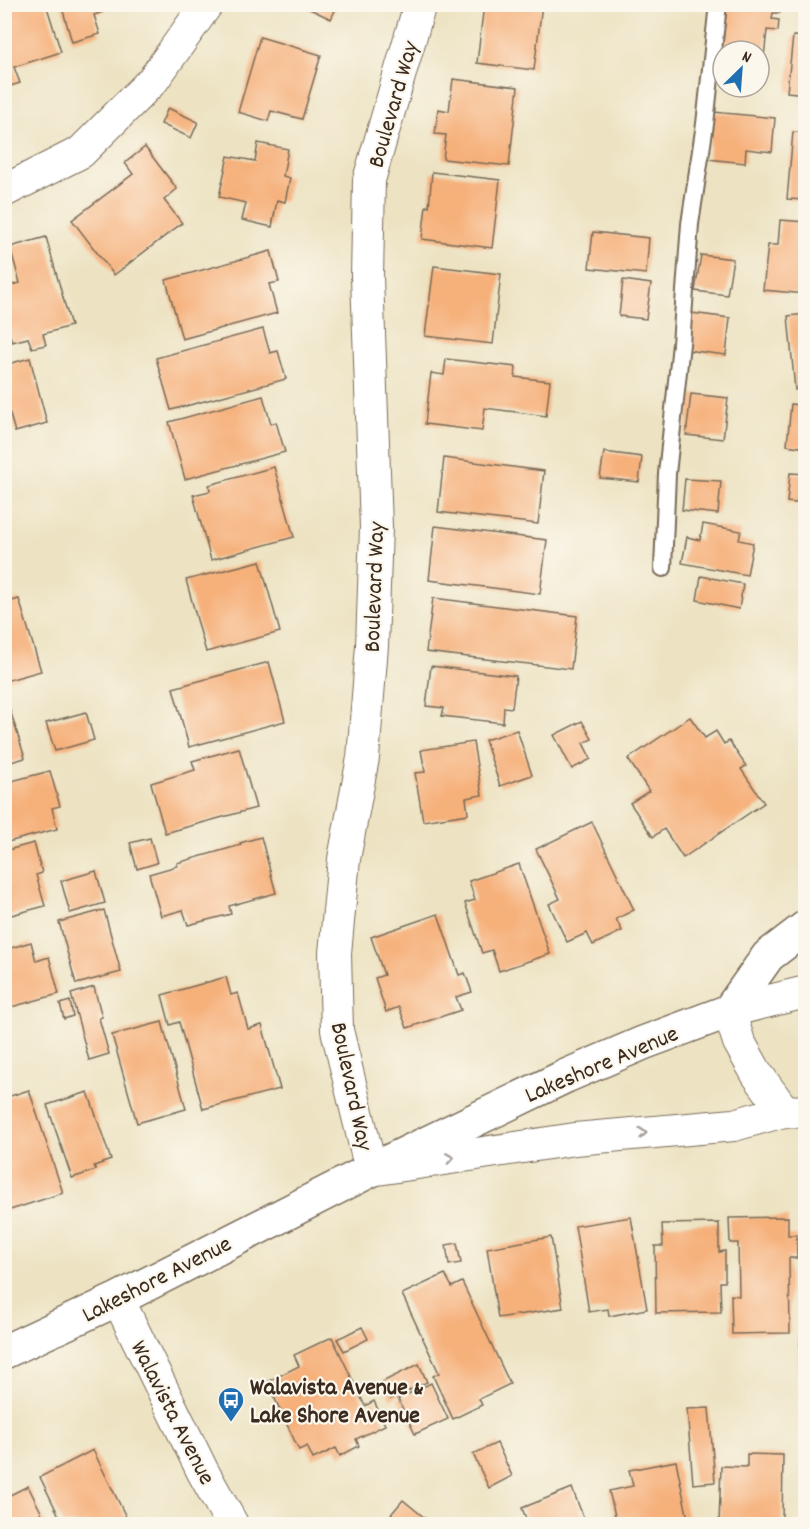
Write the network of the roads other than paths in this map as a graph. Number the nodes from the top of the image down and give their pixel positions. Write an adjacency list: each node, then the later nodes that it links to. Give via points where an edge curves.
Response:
1 (207, 4): 4 (street, via 153,80 81,152)
2 (420, 4): 10 (street, Boulevard Way, via 369,180 367,277 375,527 372,645 363,758 344,859 335,952 337,1030)
3 (718, 4): 5 (lane, via 690,224)
4 (4, 190)
5 (663, 568)
6 (806, 927): 8 (street, via 768,956)
7 (806, 992): 8 (street)
8 (729, 1011): 9 (street, Lakeshore Avenue, via 739,1042 757,1074); 10 (street, Lakeshore Avenue, via 566,1076)
9 (795, 1111): 10 (street, Lakeshore Avenue, one-way to 9, via 575,1138 734,1125)
10 (371, 1170): 11 (street, Lakeshore Avenue)
11 (118, 1299): 12 (street, Lakeshore Avenue); 13 (street, Walavista Avenue)
12 (4, 1352)
13 (232, 1524)

